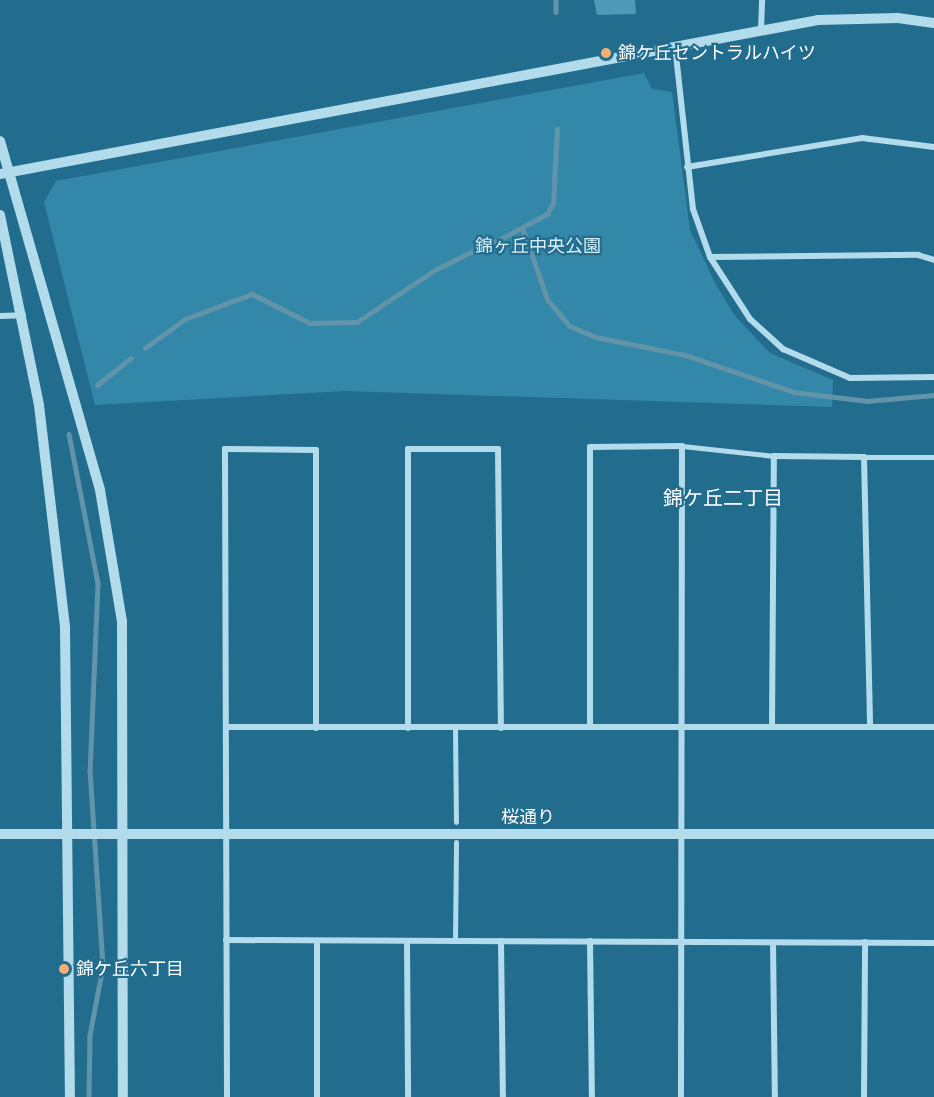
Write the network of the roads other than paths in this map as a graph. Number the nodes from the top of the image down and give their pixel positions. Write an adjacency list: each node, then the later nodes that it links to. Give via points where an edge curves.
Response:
1 (762, 0): 3 (street)
2 (934, 23): 3 (street, via 862,17)
3 (761, 31): 4 (street)
4 (675, 46): 7 (street); 8 (street)
5 (0, 141): 8 (street)
6 (934, 147): 7 (street, via 862,138)
7 (687, 167): 10 (street, via 693,209)
8 (4, 173): 34 (street, via 100,490 122,621)
9 (0, 215): 12 (street)
10 (710, 257): 11 (street, via 918,255); 14 (street, via 750,319 783,350 850,378)
11 (934, 260)
12 (23, 315): 13 (street); 32 (street, via 39,405 65,627)
13 (0, 316)
14 (934, 377)
15 (682, 446): 16 (street); 19 (street); 21 (street, via 590,447)
16 (774, 456): 17 (street); 22 (street)
17 (864, 457): 18 (street); 23 (street)
18 (934, 457)
19 (680, 726): 21 (street); 22 (street); 30 (street)
20 (227, 727): 25 (street); 25 (street, via 225,449 316,450); 35 (street)
21 (590, 727): 28 (street)
22 (772, 727): 23 (street)
23 (870, 727): 24 (street)
24 (934, 727)
25 (316, 728): 26 (street)
26 (408, 728): 27 (street); 28 (street, via 408,449 498,449)
27 (455, 728): 28 (street); 29 (street)
28 (501, 728)
29 (456, 822)
30 (680, 833): 33 (street, 桜通り); 35 (street, 桜通り); 38 (street)
31 (0, 834): 32 (street)
32 (74, 834): 34 (street, 桜通り); 47 (street)
33 (934, 834)
34 (117, 835): 35 (street, 桜通り); 48 (street)
35 (227, 835): 37 (street)
36 (456, 842): 41 (street)
37 (226, 940): 39 (street); 49 (street)
38 (680, 940): 43 (street); 45 (street); 54 (street)
39 (317, 941): 40 (street); 50 (street)
40 (407, 941): 41 (street); 51 (street)
41 (455, 941): 42 (street)
42 (501, 941): 43 (street); 52 (street)
43 (590, 941): 53 (street)
44 (865, 942): 45 (street); 46 (street); 56 (street)
45 (773, 943): 55 (street)
46 (934, 943)
47 (70, 1097)
48 (123, 1097)
49 (227, 1097)
50 (317, 1097)
51 (408, 1097)
52 (503, 1097)
53 (592, 1097)
54 (681, 1097)
55 (775, 1097)
56 (864, 1097)

